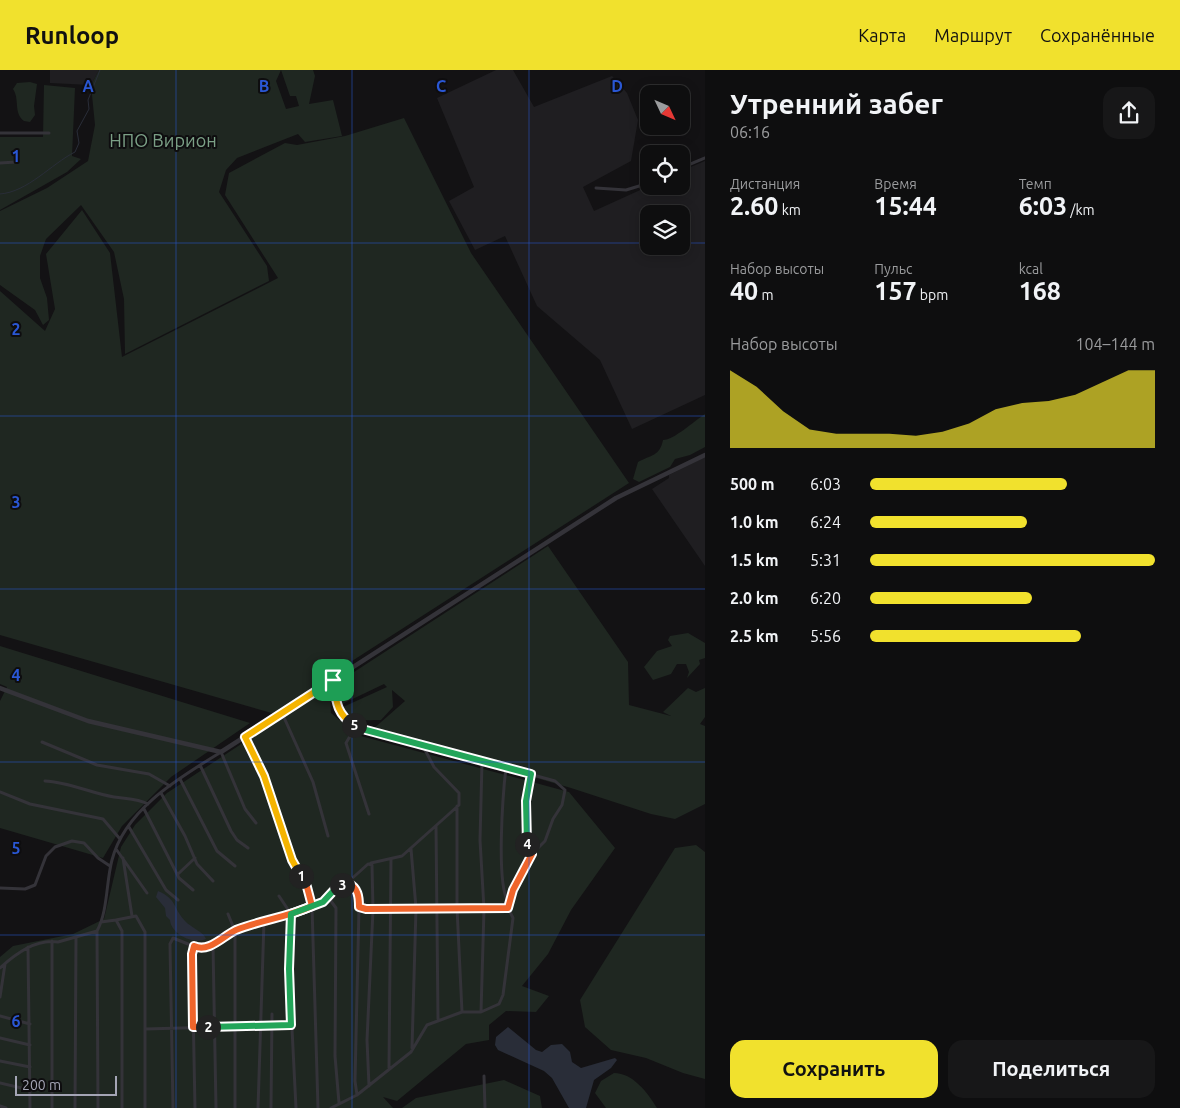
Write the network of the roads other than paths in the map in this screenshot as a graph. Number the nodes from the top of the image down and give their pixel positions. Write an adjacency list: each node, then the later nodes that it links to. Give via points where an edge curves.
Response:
1 (49, 132): 2 (street)
2 (0, 133)
3 (705, 158): 6 (street)
4 (16, 162): 5 (street)
5 (0, 163)
6 (690, 164)
7 (640, 186): 8 (street, via 626,190)
8 (596, 188)
9 (705, 454): 10 (street, via 616,498)
10 (333, 680): 12 (street); 13 (street, via 337,710)
11 (0, 688): 17 (street, via 88,721)
12 (282, 713): 14 (street); 34 (street, via 313,782)
13 (356, 726): 16 (street); 30 (street, via 346,743)
14 (245, 737): 17 (street); 56 (street, via 264,776 292,860 307,887)
15 (42, 742): 24 (street, via 97,765 149,774)
16 (423, 746): 18 (street); 28 (street, via 434,767 459,793)
17 (221, 752): 19 (street); 31 (street, via 246,809)
18 (482, 762): 20 (street); 63 (street, via 480,840)
19 (200, 765): 22 (street); 36 (street, via 231,831)
20 (506, 767): 21 (street); 55 (street, via 503,881)
21 (531, 774): 39 (street, via 525,829 526,844); 39 (street, via 555,781 565,790 562,805 544,841)
22 (180, 778): 24 (street); 45 (street, via 217,851)
23 (45, 781): 27 (street, via 63,782)
24 (170, 786): 26 (street)
25 (0, 792): 35 (street, via 30,804 103,820)
26 (161, 793): 27 (street); 41 (street)
27 (148, 804): 29 (street)
28 (457, 806): 32 (street); 61 (street)
29 (144, 809): 33 (street); 46 (street)
30 (368, 814)
31 (256, 823)
32 (436, 826): 38 (street); 60 (street)
33 (129, 827): 35 (street); 54 (street, via 166,890)
34 (328, 836)
35 (120, 839): 37 (street)
36 (248, 848)
37 (116, 849): 40 (street); 44 (street)
38 (411, 849): 42 (street); 59 (street)
39 (532, 854): 55 (street)
40 (123, 858): 51 (street); 67 (street)
41 (194, 858): 46 (street); 47 (street)
42 (391, 859): 43 (street); 58 (street)
43 (368, 864): 48 (street); 64 (street, via 373,870)
44 (110, 866): 49 (street, via 84,843 72,841 46,856 35,885 25,889); 70 (street)
45 (235, 866)
46 (178, 874): 50 (street)
47 (213, 881)
48 (348, 883): 53 (street, via 336,888); 57 (street, via 358,894)
49 (0, 888)
50 (192, 890)
51 (147, 892)
52 (279, 896): 66 (street)
53 (328, 897): 56 (street); 106 (street, via 336,908 335,1056)
54 (178, 900)
55 (509, 903): 62 (street)
56 (312, 906): 66 (street); 122 (street)
57 (359, 907): 64 (street); 105 (street)
58 (392, 908): 59 (street); 64 (street); 100 (street)
59 (416, 908): 60 (street); 97 (street)
60 (437, 908): 61 (street); 85 (street)
61 (457, 908): 63 (street); 81 (street)
62 (508, 908): 63 (street); 82 (street, via 513,918 503,995 499,1004)
63 (484, 909): 82 (street)
64 (373, 910): 103 (street, via 367,1040)
65 (228, 914): 72 (street)
66 (291, 914): 69 (street); 88 (street)
67 (132, 916): 68 (street); 94 (street, via 136,916 145,932)
68 (116, 920): 70 (street); 113 (street, via 122,931)
69 (264, 921): 72 (street); 87 (street)
70 (101, 922): 71 (street)
71 (97, 931): 73 (street); 112 (street)
72 (235, 931): 75 (street); 90 (street)
73 (76, 938): 74 (street); 111 (street)
74 (52, 941): 76 (street); 110 (street)
75 (213, 945): 77 (street); 89 (street)
76 (28, 946): 78 (street); 86 (street)
77 (194, 946): 92 (street); 93 (street, via 173,938 170,944)
78 (5, 963): 79 (street); 80 (street)
79 (0, 968)
80 (0, 997)
81 (462, 1012): 82 (street); 85 (street)
82 (481, 1012)
83 (272, 1014): 91 (street)
84 (0, 1016): 86 (street)
85 (438, 1019): 97 (street, via 427,1025)
86 (30, 1024): 96 (street)
87 (259, 1025): 90 (street); 91 (street); 119 (street)
88 (291, 1025): 91 (street); 121 (street)
89 (215, 1026): 90 (street); 92 (street); 117 (street)
90 (236, 1026): 118 (street)
91 (272, 1026): 120 (street)
92 (193, 1027): 93 (street); 116 (street)
93 (171, 1028): 94 (street); 115 (street)
94 (144, 1029): 114 (street)
95 (0, 1038): 96 (street)
96 (30, 1045): 99 (street)
97 (410, 1052): 100 (street)
98 (0, 1061): 99 (street)
99 (30, 1067): 104 (street)
100 (389, 1069): 103 (street)
101 (484, 1076): 124 (street)
102 (0, 1083): 104 (street)
103 (369, 1086): 105 (street)
104 (30, 1090): 109 (street)
105 (357, 1094): 106 (street)
106 (339, 1103): 123 (street)
107 (0, 1106): 108 (street)
108 (6, 1108)
109 (30, 1108)
110 (52, 1108)
111 (75, 1108)
112 (98, 1108)
113 (122, 1108)
114 (145, 1108)
115 (173, 1108)
116 (195, 1108)
117 (216, 1108)
118 (235, 1108)
119 (258, 1108)
120 (271, 1108)
121 (296, 1108)
122 (318, 1108)
123 (331, 1108)
124 (485, 1108)

